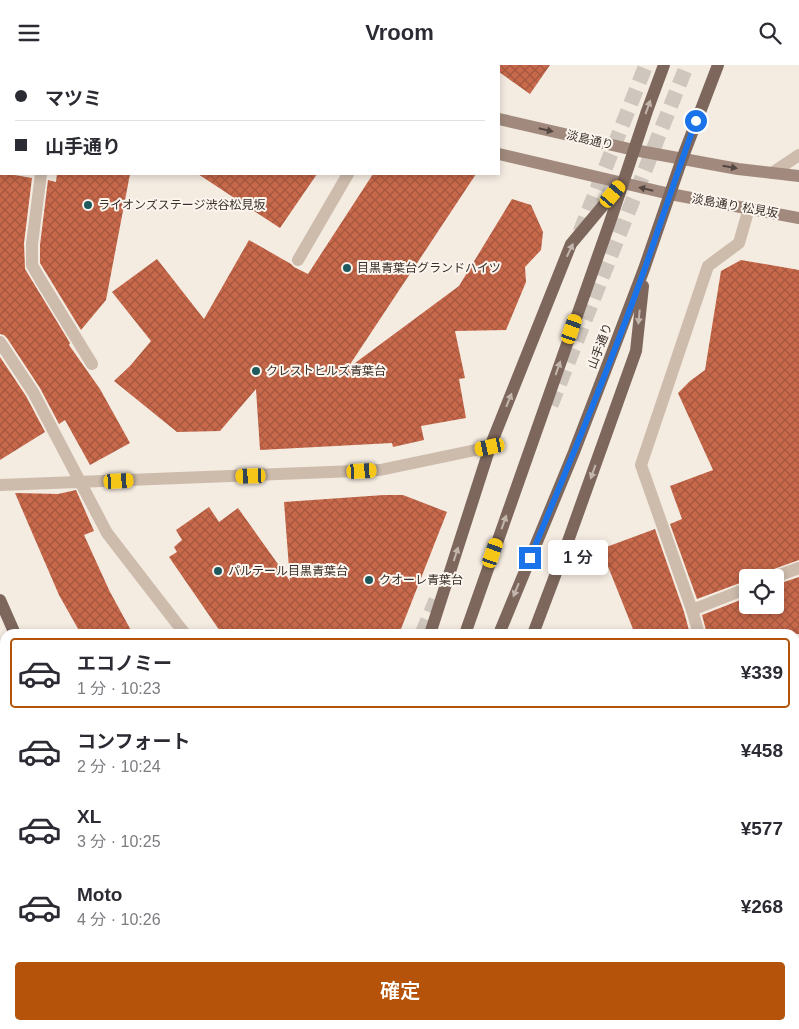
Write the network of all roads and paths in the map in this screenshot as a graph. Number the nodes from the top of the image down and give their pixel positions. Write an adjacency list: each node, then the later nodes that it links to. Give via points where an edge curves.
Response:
1 (664, 65): 4 (main road, one-way to 1)
2 (718, 65): 7 (main road, 山手通り)
3 (500, 119): 4 (main road, 淡島通り, one-way to 4)
4 (634, 150): 7 (main road, 淡島通り); 12 (main road)
5 (500, 154): 12 (main road)
6 (799, 155): 8 (street)
7 (682, 159): 8 (main road, one-way to 8); 13 (main road, 山手通り)
8 (772, 173): 11 (main road)
9 (41, 175): 19 (street, via 32,265)
10 (347, 175): 16 (street)
11 (799, 176)
12 (622, 183): 13 (main road, one-way to 12); 20 (main road, one-way to 12, via 571,244); 31 (main road, one-way to 12)
13 (670, 194): 14 (main road, 淡島通り 松見坂); 17 (main road, 山手通り)
14 (749, 209): 15 (main road, 淡島通り 松見坂); 27 (street, via 739,243 708,265 640,465)
15 (799, 218)
16 (298, 259)
17 (644, 269): 32 (main road, 山手通り, one-way to 32); 33 (main road, one-way to 33, via 636,351)
18 (0, 342): 21 (street, via 33,391)
19 (92, 364)
20 (490, 447): 21 (street, via 380,470); 30 (main road, one-way to 20)
21 (81, 483): 22 (street); 29 (street, via 107,533)
22 (0, 485)
23 (799, 568): 24 (street)
24 (784, 573)
25 (739, 592): 27 (street)
26 (0, 600): 28 (main road)
27 (692, 610): 34 (street)
28 (13, 629)
29 (181, 629)
30 (432, 629)
31 (466, 629)
32 (501, 629)
33 (536, 629)
34 (698, 629)

